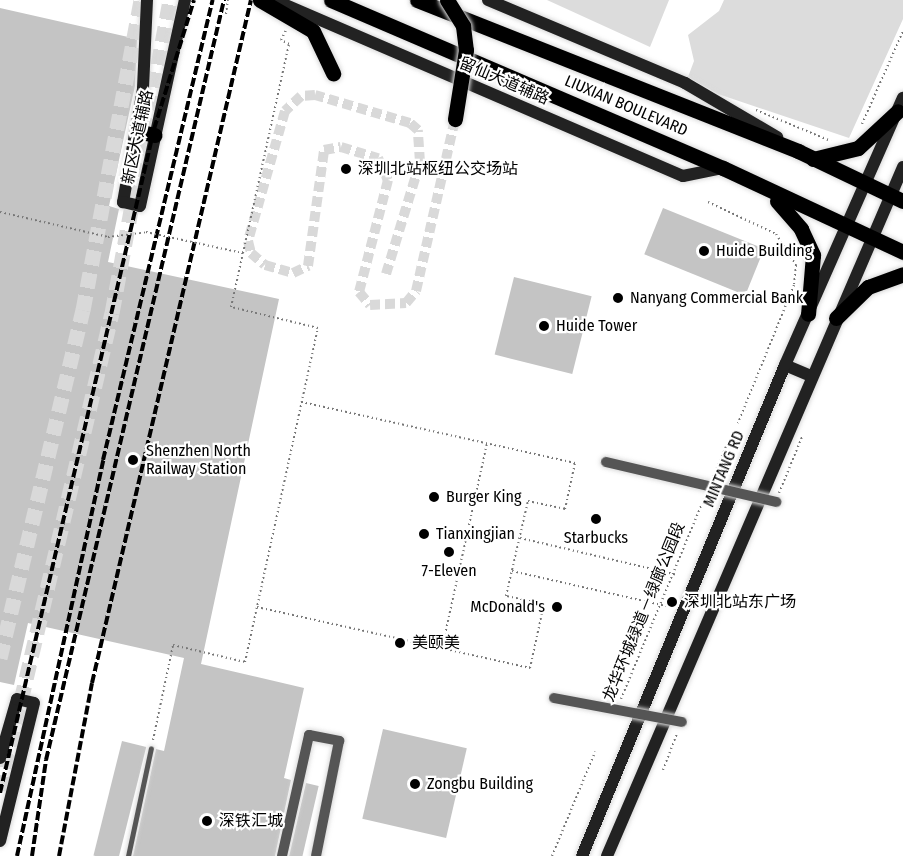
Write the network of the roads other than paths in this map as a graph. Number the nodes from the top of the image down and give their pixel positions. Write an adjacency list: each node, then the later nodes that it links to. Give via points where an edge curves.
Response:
1 (147, 0): 12 (main road, 新区大道辅路)
2 (260, 0): 9 (main road, via 313,31)
3 (274, 0): 17 (main road, 留仙大道辅路, via 683,176)
4 (331, 0): 17 (main road, LIUXIAN BOULEVARD)
5 (447, 0): 11 (main road, bridge, via 463,26 466,50)
6 (488, 0): 14 (main road, via 685,82)
7 (185, 1): 13 (main road, 新区大道辅路)
8 (423, 2): 14 (main road, LIUXIAN BOULEVARD)
9 (333, 73)
10 (900, 104): 15 (main road, via 858,148); 18 (main road, MINTANG RD)
11 (455, 119)
12 (137, 131): 13 (main road); 13 (main road, 新区大道辅路, via 123,202 140,206)
13 (155, 135)
14 (798, 151): 15 (main road, LIUXIAN BOULEVARD)
15 (813, 159): 18 (main road, LIUXIAN BOULEVARD)
16 (903, 167): 20 (main road)
17 (723, 168): 19 (main road, LIUXIAN BOULEVARD)
18 (866, 184): 20 (main road, LIUXIAN BOULEVARD); 21 (main road, MINTANG RD)
19 (768, 193): 21 (main road, LIUXIAN BOULEVARD); 25 (main road, via 797,224 813,255)
20 (897, 198): 22 (main road)
21 (847, 228): 22 (main road, LIUXIAN BOULEVARD); 25 (main road, MINTANG RD)
22 (872, 238): 23 (main road, LIUXIAN BOULEVARD); 26 (main road)
23 (903, 252)
24 (903, 274): 26 (main road, via 868,287)
25 (807, 314): 27 (main road, MINTANG RD)
26 (836, 318): 28 (main road)
27 (785, 365): 28 (main road); 39 (main road, MINTANG RD)
28 (811, 376): 40 (main road)
29 (606, 462): 30 (street, bridge)
30 (776, 502)
31 (554, 699): 32 (street, bridge)
32 (682, 722)
33 (151, 748): 36 (lane)
34 (0, 758): 35 (main road, via 17,699 34,703)
35 (0, 841)
36 (128, 856)
37 (282, 856): 38 (street, via 309,735 339,741)
38 (316, 856)
39 (582, 856)
40 (607, 856)

